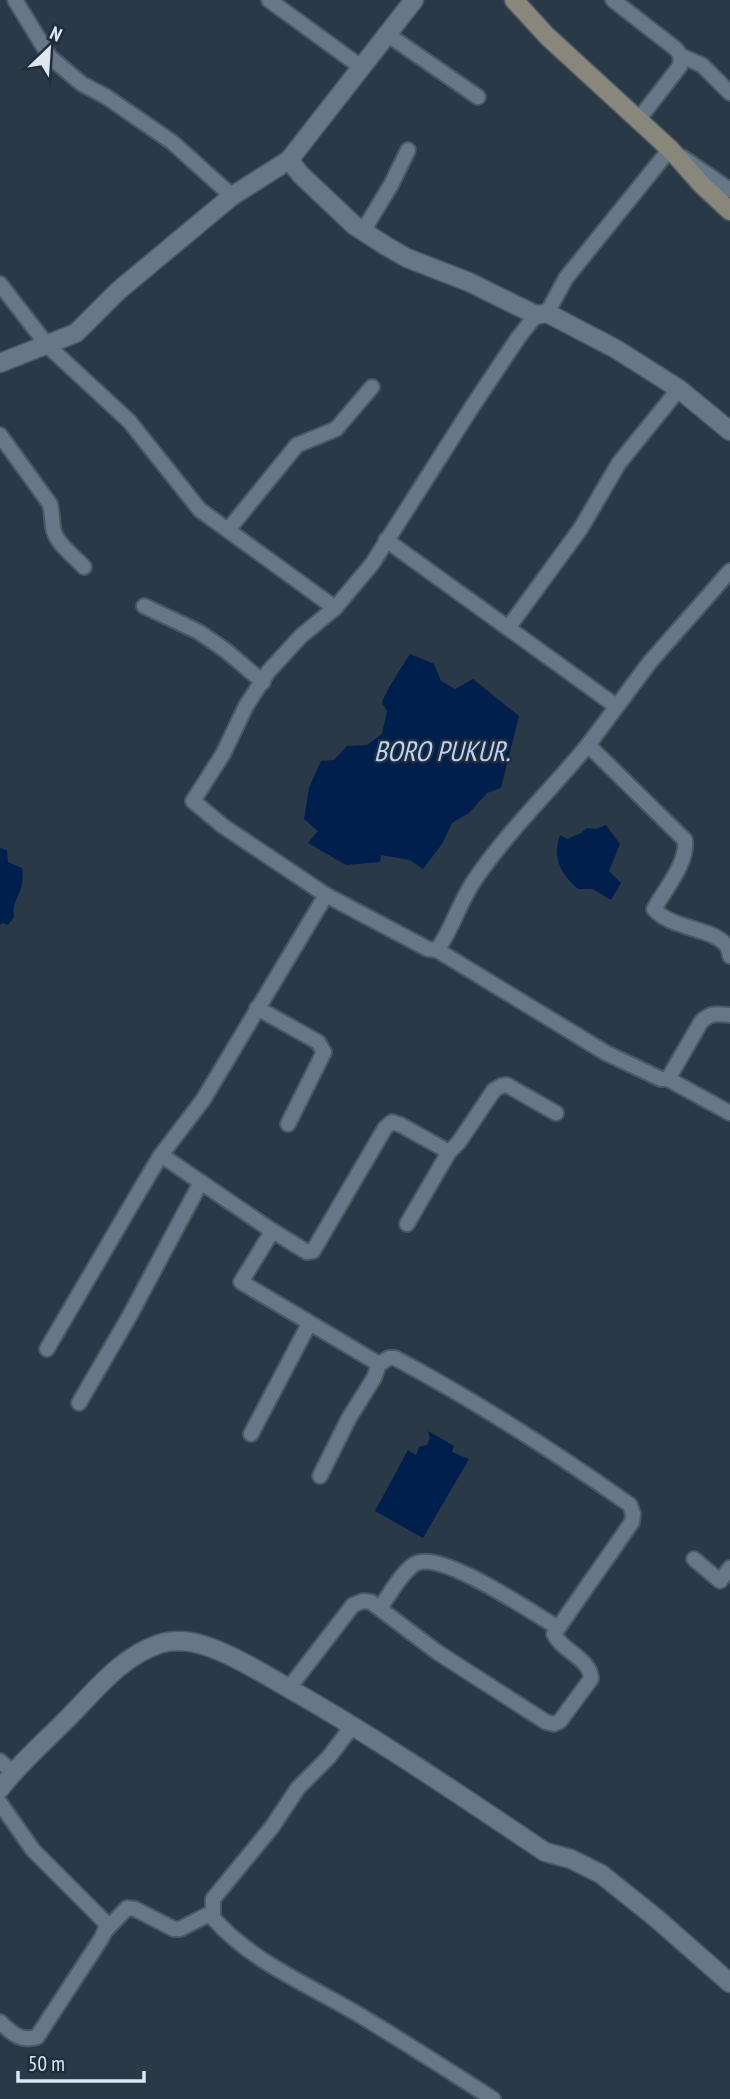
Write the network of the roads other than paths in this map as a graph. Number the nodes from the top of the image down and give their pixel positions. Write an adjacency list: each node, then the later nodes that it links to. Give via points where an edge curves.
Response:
1 (15, 0): 15 (street, via 50,57 82,84 172,142)
2 (269, 0): 8 (street)
3 (414, 0): 6 (street)
4 (514, 0): 11 (main road)
5 (613, 0): 7 (street)
6 (387, 34): 8 (street); 10 (street)
7 (681, 56): 9 (street, via 702,65); 11 (street, via 680,66)
8 (360, 66): 14 (street)
9 (730, 93)
10 (478, 97)
11 (638, 120): 13 (main road)
12 (408, 150): 18 (street)
13 (673, 152): 16 (main road); 17 (street, via 678,172); 20 (street)
14 (289, 160): 15 (street); 18 (street)
15 (232, 196): 21 (street, via 118,291 84,327)
16 (727, 202)
17 (730, 222)
18 (363, 231): 20 (street, via 407,258)
19 (0, 284): 21 (street)
20 (541, 314): 24 (street, via 616,349); 28 (street, via 518,338)
21 (48, 346): 22 (street); 27 (street, via 130,421 200,510)
22 (0, 363)
23 (372, 387): 27 (street, via 336,429 297,446)
24 (679, 389): 25 (street); 33 (street, via 619,463 581,528)
25 (730, 431)
26 (0, 435): 29 (street, via 50,505 58,540)
27 (228, 530): 32 (street)
28 (386, 540): 32 (street); 33 (street)
29 (84, 567)
30 (730, 571): 35 (street)
31 (144, 606): 34 (street, via 199,632)
32 (335, 608): 34 (street, via 301,636)
33 (508, 628): 35 (street)
34 (263, 682): 37 (street, via 192,801)
35 (616, 706): 36 (street)
36 (588, 745): 38 (street, via 512,829 474,881); 39 (street, via 685,840 682,859 654,909 660,916 714,937 726,945)
37 (326, 895): 38 (street); 40 (street)
38 (437, 950): 42 (street, via 606,1053)
39 (730, 956)
40 (257, 1009): 45 (street, via 318,1042 324,1052); 47 (street, via 203,1100)
41 (730, 1015): 42 (street, via 715,1013 701,1022)
42 (668, 1079): 44 (street)
43 (556, 1113): 46 (street, via 501,1086)
44 (730, 1113)
45 (288, 1124)
46 (449, 1152): 49 (street); 50 (street, via 392,1122 313,1251 307,1252)
47 (161, 1155): 48 (street); 52 (street)
48 (201, 1182): 50 (street); 54 (street)
49 (407, 1224)
50 (268, 1228): 51 (street, via 270,1235 241,1282)
51 (309, 1324): 53 (street); 55 (street)
52 (47, 1349)
53 (379, 1364): 56 (street); 60 (street, via 389,1358 405,1364 496,1416 630,1506 632,1522)
54 (79, 1403)
55 (251, 1434)
56 (320, 1476)
57 (694, 1559): 58 (street, via 720,1581)
58 (730, 1568)
59 (380, 1608): 60 (street, via 410,1567 434,1563 462,1571); 60 (street, via 481,1681 554,1724 561,1721 591,1679 587,1666 558,1642); 61 (street, via 363,1601 353,1605)
60 (557, 1627)
61 (289, 1688): 62 (street); 63 (street, via 208,1647 183,1640 160,1644 130,1659 95,1687 65,1721)
62 (353, 1725): 66 (street, via 329,1758 298,1787 213,1899); 68 (street, via 545,1852 601,1874)
63 (6, 1766): 64 (street)
64 (0, 1789)
65 (0, 1803): 67 (street, via 33,1850 106,1923)
66 (213, 1912): 67 (street, via 174,1929 127,1908); 70 (street, via 225,1931 259,1959)
67 (105, 1931): 69 (street, via 37,2037 15,2036)
68 (730, 1983)
69 (0, 2022)
70 (494, 2099)

